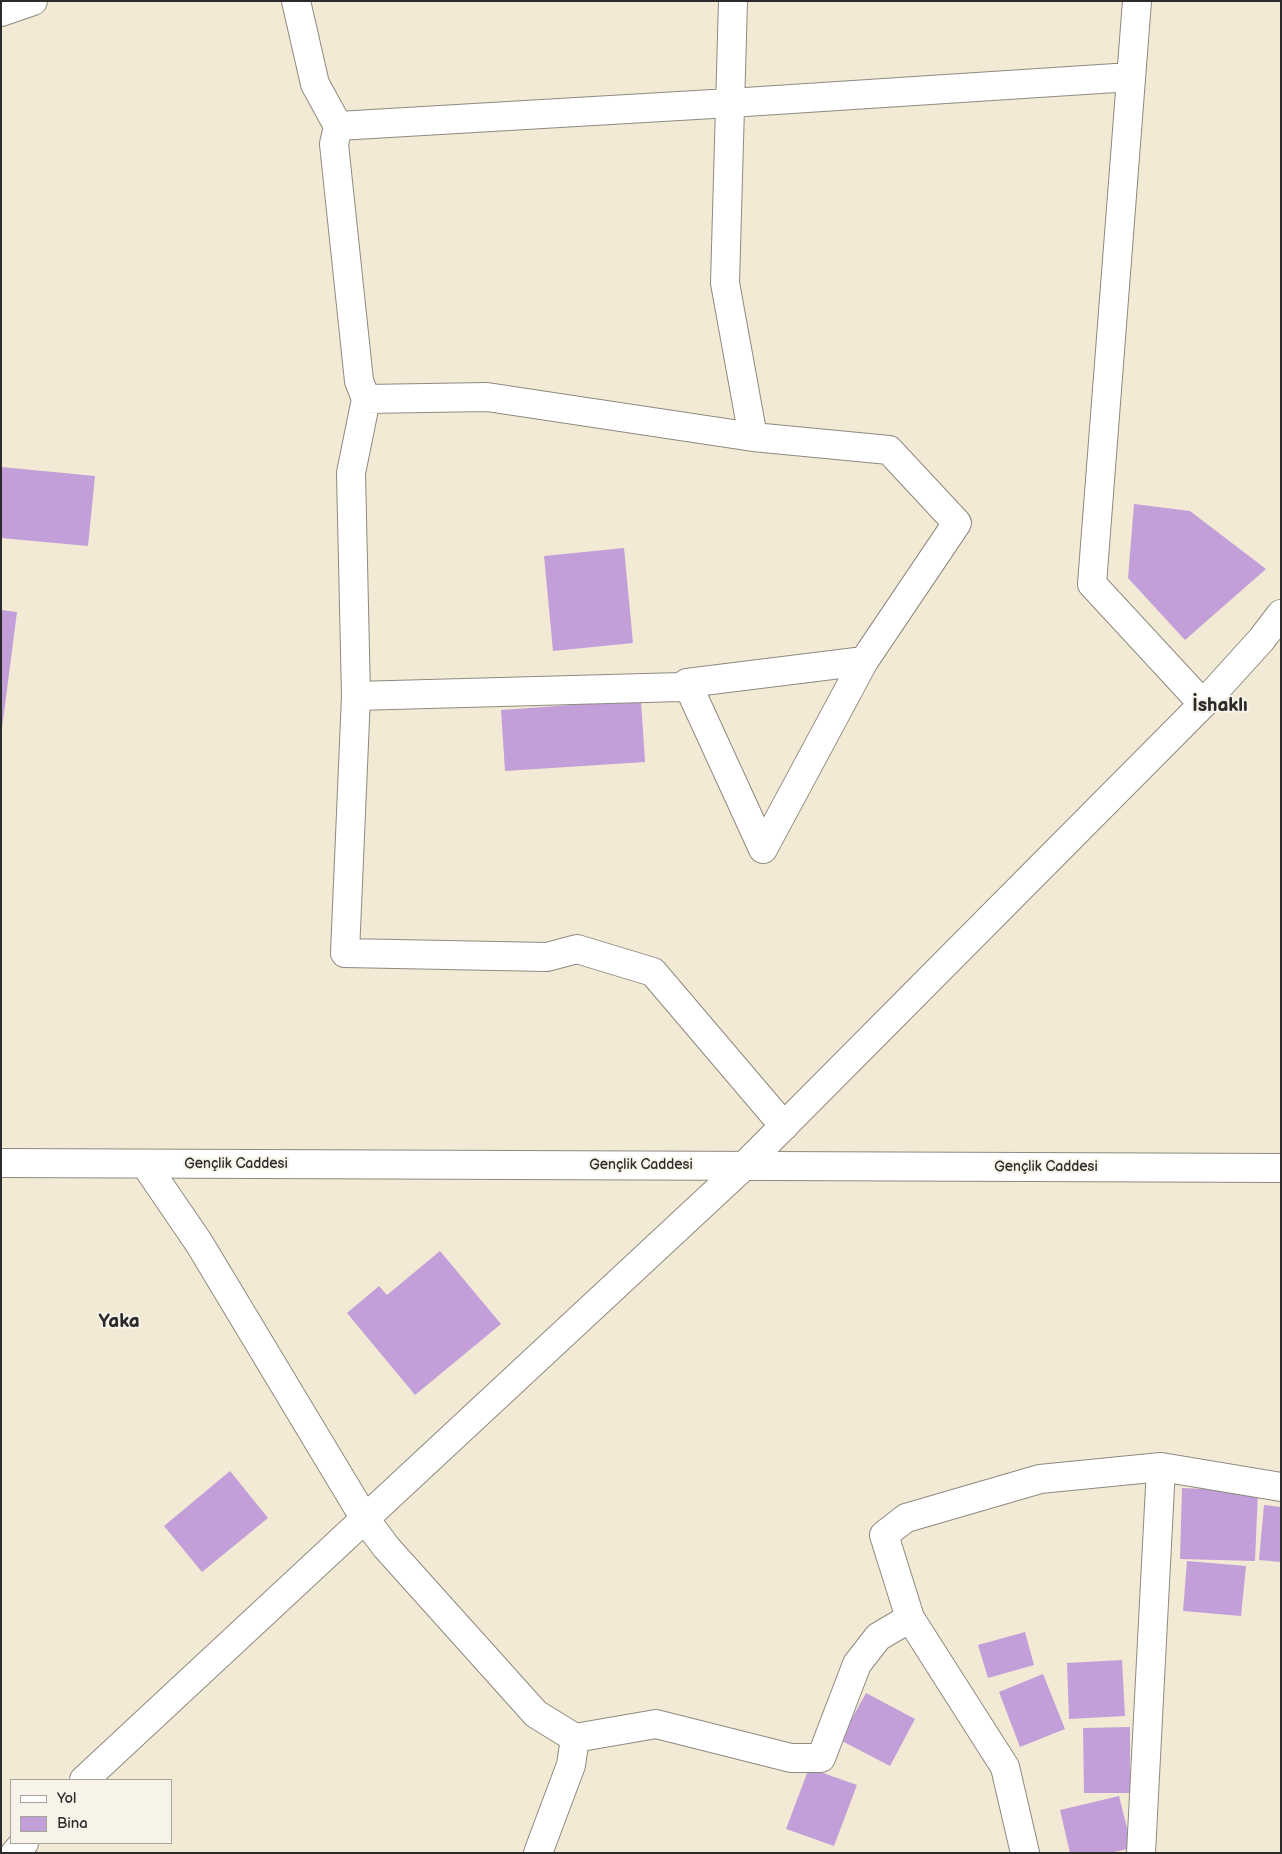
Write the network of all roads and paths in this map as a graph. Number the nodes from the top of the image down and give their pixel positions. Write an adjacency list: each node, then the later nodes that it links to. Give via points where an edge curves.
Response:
1 (33, 1): 5 (street)
2 (296, 1): 8 (street, via 315,84)
3 (733, 1): 7 (street)
4 (1137, 1): 6 (street)
5 (1, 12)
6 (1131, 77): 7 (street); 15 (street, via 1092,584)
7 (730, 103): 8 (street); 10 (street, via 725,283)
8 (338, 126): 9 (street, via 334,144 359,381)
9 (366, 399): 10 (street, via 487,397); 14 (street, via 351,473)
10 (753, 436): 12 (street, via 889,450 958,523)
11 (1281, 614): 15 (street)
12 (864, 661): 13 (street); 13 (street, via 763,849)
13 (687, 683): 14 (street, via 681,688)
14 (356, 696): 16 (street, via 345,953 547,957 577,949 652,972)
15 (1203, 704): 16 (street)
16 (784, 1126): 19 (street)
17 (1, 1163): 18 (street, Gençlik Caddesi)
18 (145, 1164): 19 (street, Gençlik Caddesi); 23 (street, via 199,1243)
19 (744, 1166): 20 (street, Gençlik Caddesi); 23 (street)
20 (1281, 1168)
21 (1161, 1467): 22 (street); 24 (street, via 1040,1479 906,1518 884,1535); 29 (street)
22 (1281, 1487)
23 (365, 1519): 25 (street, via 386,1547 536,1714); 26 (street)
24 (910, 1618): 25 (street, via 878,1637 857,1664 821,1758 791,1758 656,1724); 28 (street, via 1005,1767)
25 (575, 1738): 27 (street, via 571,1765)
26 (85, 1779)
27 (538, 1853)
28 (1025, 1853)
29 (1141, 1853)

